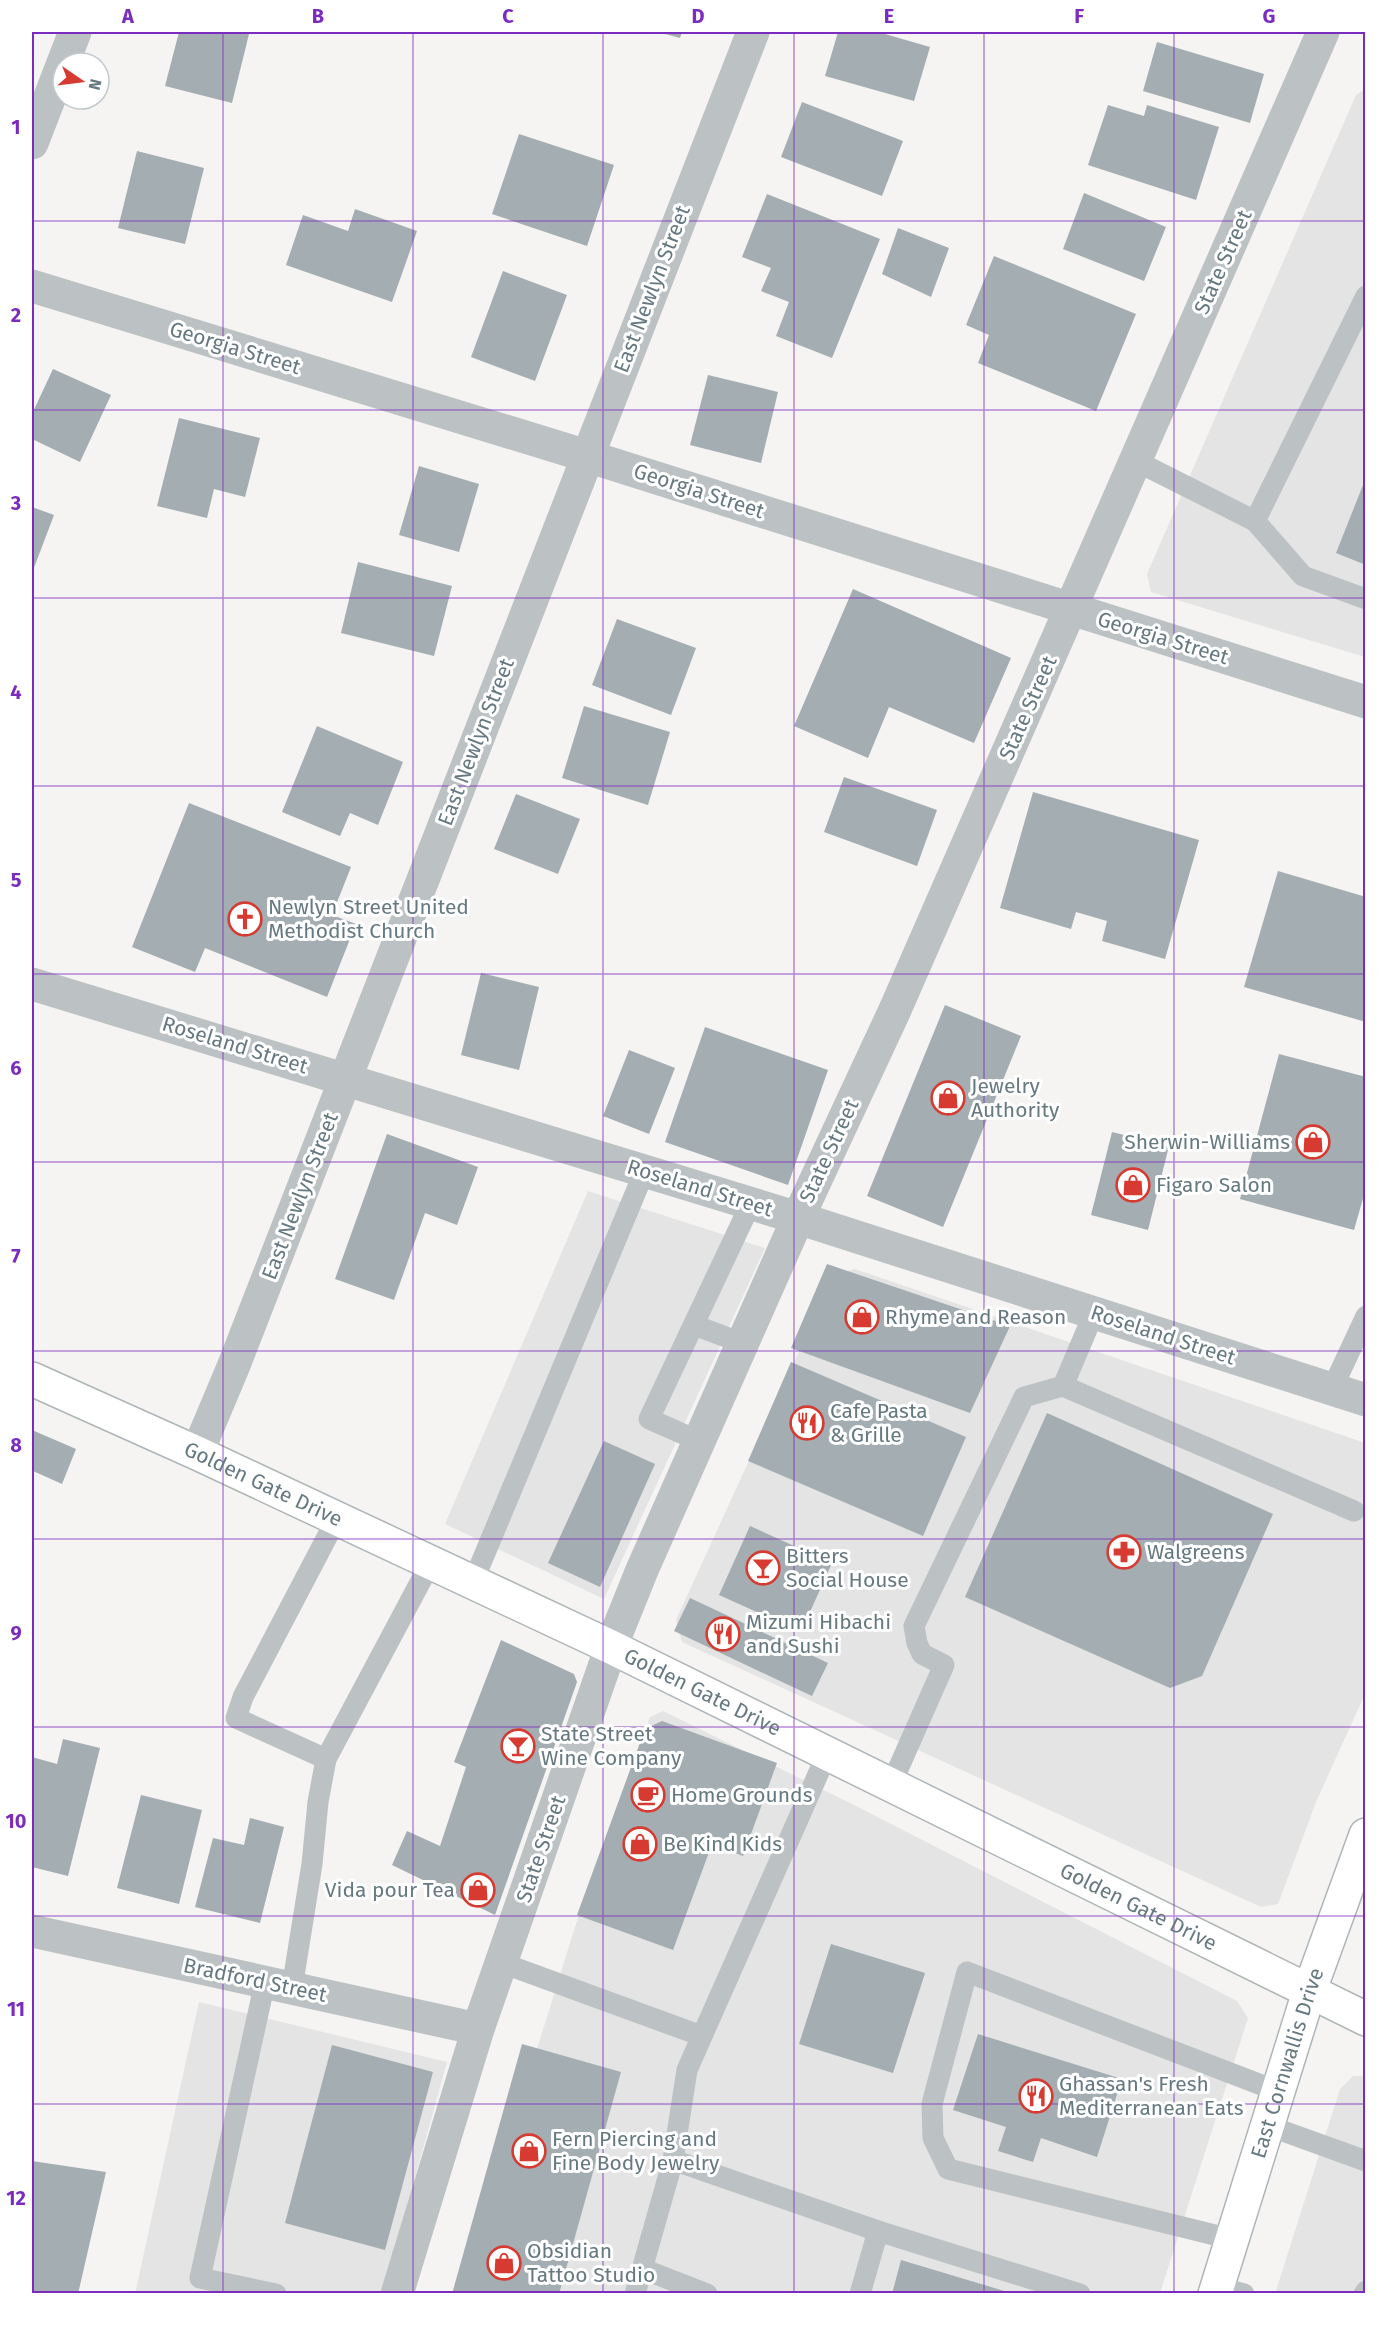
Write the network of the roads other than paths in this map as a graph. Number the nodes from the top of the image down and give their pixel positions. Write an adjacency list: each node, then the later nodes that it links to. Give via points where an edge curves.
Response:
1 (75, 32): 4 (street)
2 (753, 32): 7 (street, East Newlyn Street)
3 (1323, 32): 8 (street, State Street)
4 (32, 142)
5 (32, 286): 7 (street, Georgia Street)
6 (1365, 296): 9 (lane)
7 (587, 456): 11 (street, Georgia Street); 14 (street, East Newlyn Street)
8 (1136, 462): 9 (lane); 11 (street, State Street)
9 (1255, 521): 10 (lane, via 1303,576)
10 (1365, 599)
11 (1072, 610): 12 (street, Georgia Street); 17 (street, State Street)
12 (1365, 702)
13 (32, 984): 14 (street, Roseland Street)
14 (346, 1078): 15 (street, Roseland Street); 27 (street, East Newlyn Street)
15 (645, 1170): 16 (street, Roseland Street); 31 (lane)
16 (751, 1203): 17 (street, Roseland Street); 20 (lane)
17 (798, 1218): 18 (street, Roseland Street); 21 (street, State Street)
18 (1094, 1313): 23 (lane); 24 (street, Roseland Street)
19 (1365, 1316): 24 (lane)
20 (694, 1325): 21 (lane); 26 (lane, via 649,1419)
21 (742, 1343): 26 (street, State Street)
22 (32, 1379): 27 (street, Golden Gate Drive)
23 (1063, 1386): 28 (lane); 35 (lane, via 1024,1397 914,1626 922,1654 944,1665)
24 (1332, 1389): 25 (street, Roseland Street)
25 (1365, 1400)
26 (699, 1442): 32 (street, State Street)
27 (197, 1452): 29 (street, Golden Gate Drive)
28 (1354, 1511)
29 (337, 1518): 30 (street, Golden Gate Drive); 34 (lane, via 243,1697 236,1718)
30 (431, 1562): 31 (street, Golden Gate Drive); 34 (lane)
31 (473, 1582): 32 (street, Golden Gate Drive)
32 (611, 1647): 33 (street, Golden Gate Drive); 38 (street, State Street)
33 (827, 1754): 35 (street, Golden Gate Drive); 43 (lane)
34 (326, 1758): 39 (lane, via 312,1864)
35 (891, 1785): 40 (street, Golden Gate Drive)
36 (1365, 1835): 40 (street, East Cornwallis Drive)
37 (32, 1931): 39 (street, Bradford Street)
38 (501, 1963): 42 (street, State Street); 43 (lane)
39 (279, 1985): 42 (street, Bradford Street); 52 (lane, via 200,2278)
40 (1309, 1992): 41 (street, Golden Gate Drive); 44 (street, East Cornwallis Drive)
41 (1365, 2019)
42 (478, 2029): 53 (street, State Street)
43 (702, 2036): 46 (lane, via 687,2070)
44 (1276, 2091): 45 (street, East Cornwallis Drive); 49 (lane, via 968,1972 932,2104 933,2138 948,2169)
45 (1266, 2125): 47 (lane); 49 (street, East Cornwallis Drive)
46 (673, 2160): 48 (lane); 50 (lane)
47 (1365, 2162)
48 (878, 2231): 56 (lane); 57 (lane)
49 (1231, 2239): 51 (street, East Cornwallis Drive)
50 (643, 2269): 54 (lane); 55 (lane)
51 (1225, 2291)
52 (276, 2294)
53 (397, 2294)
54 (635, 2294)
55 (707, 2294)
56 (860, 2294)
57 (1080, 2294)

